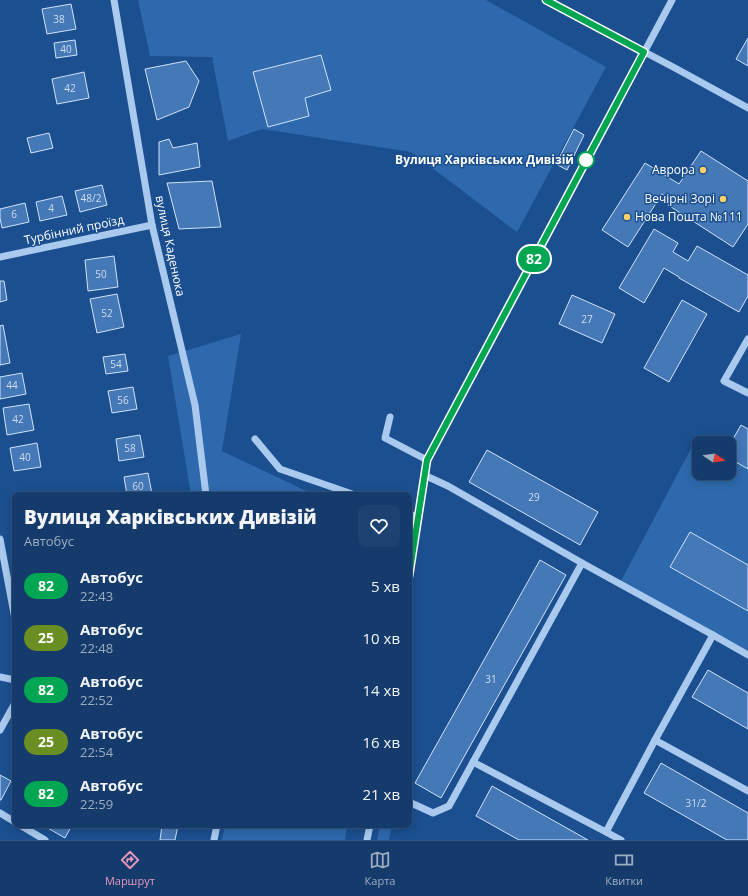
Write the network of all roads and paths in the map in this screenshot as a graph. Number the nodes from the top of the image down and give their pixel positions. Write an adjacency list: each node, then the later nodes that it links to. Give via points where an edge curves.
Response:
1 (114, 0): 6 (street, вулиця Каденюка)
2 (546, 0): 4 (street)
3 (672, 0): 4 (street)
4 (644, 52): 5 (street); 12 (street)
5 (748, 108)
6 (152, 225): 7 (street, Турбінний проїзд); 14 (street, вулиця Каденюка, via 195,405)
7 (0, 257)
8 (748, 339): 9 (street, via 724,381)
9 (748, 393)
10 (390, 417): 12 (street, via 385,438)
11 (255, 439): 15 (street, via 280,469)
12 (427, 460): 13 (street)
13 (424, 475): 17 (street); 20 (street, via 448,486)
14 (206, 492)
15 (345, 492)
16 (412, 515): 17 (street)
17 (418, 517): 19 (street)
18 (0, 539): 21 (street)
19 (412, 556)
20 (582, 563): 22 (street); 29 (street)
21 (12, 603)
22 (713, 635): 23 (street); 28 (street)
23 (748, 655)
24 (0, 678): 25 (street)
25 (12, 680)
26 (12, 708): 27 (street)
27 (0, 730)
28 (655, 740): 30 (street); 37 (street)
29 (473, 762): 31 (street, via 448,806 433,813); 37 (street)
30 (748, 791)
31 (412, 803)
32 (0, 812): 33 (street)
33 (12, 820)
34 (25, 828): 38 (street)
35 (216, 828): 39 (street)
36 (369, 828): 40 (street)
37 (606, 832): 41 (street)
38 (45, 840)
39 (214, 840)
40 (367, 840)
41 (621, 840)

